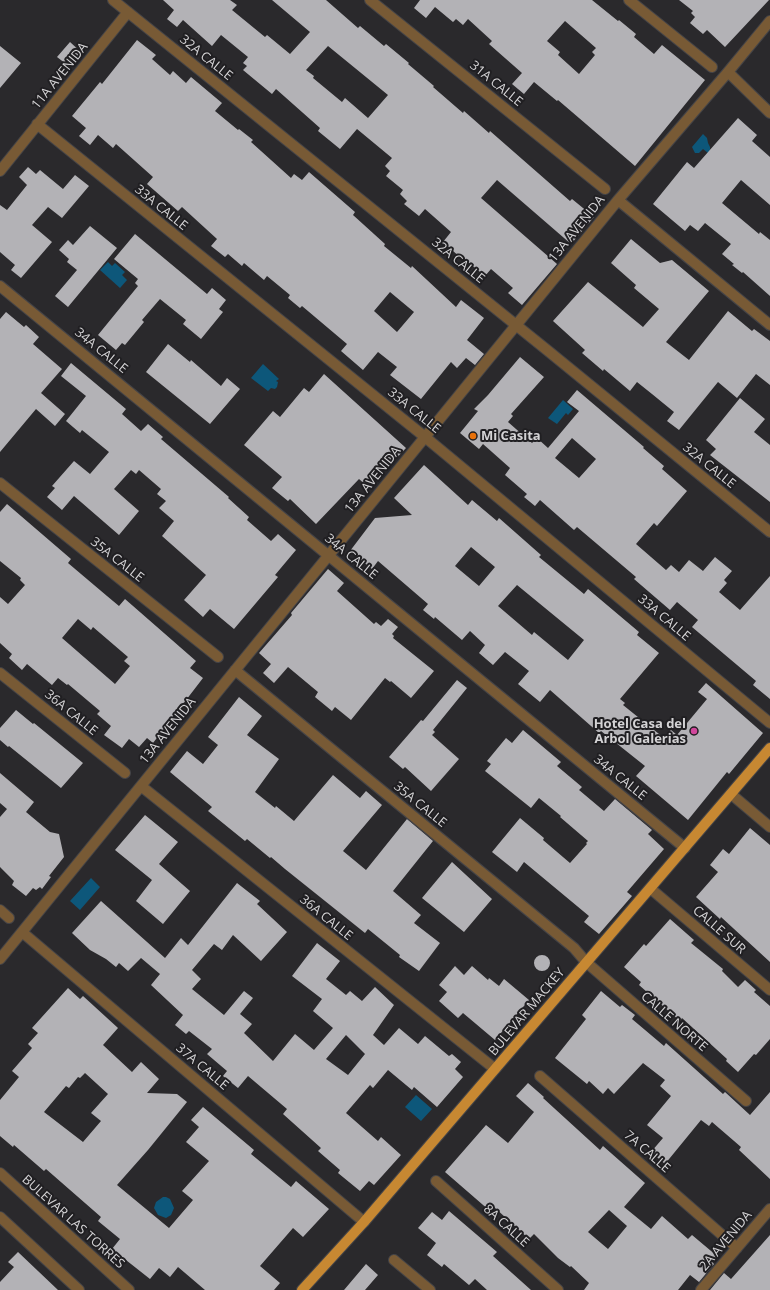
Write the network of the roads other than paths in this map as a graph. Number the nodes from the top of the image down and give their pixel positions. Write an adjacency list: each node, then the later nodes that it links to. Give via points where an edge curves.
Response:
1 (113, 0): 4 (street)
2 (370, 0): 11 (street, 31A CALLE)
3 (629, 0): 6 (street)
4 (128, 12): 9 (street, 11A AVENIDA); 14 (street, 32A CALLE)
5 (770, 21): 7 (street, 13A AVENIDA)
6 (712, 67)
7 (728, 72): 8 (street); 12 (street, 13A AVENIDA)
8 (770, 113)
9 (38, 124): 10 (street, 11A AVENIDA); 16 (street, 33A CALLE)
10 (0, 170)
11 (606, 189)
12 (618, 200): 14 (street, 13A AVENIDA); 15 (street)
13 (0, 286): 19 (street, 34A CALLE)
14 (516, 325): 16 (street, 13A AVENIDA); 18 (street, 32A CALLE)
15 (770, 325)
16 (425, 436): 19 (street, 13A AVENIDA); 23 (street, 33A CALLE)
17 (0, 483): 20 (street, 35A CALLE)
18 (770, 532)
19 (329, 555): 21 (street, 13A AVENIDA); 29 (street, 34A CALLE)
20 (218, 657)
21 (235, 670): 26 (street, 13A AVENIDA); 35 (street, 35A CALLE, via 574,948)
22 (0, 673): 25 (street, 36A CALLE)
23 (770, 723)
24 (770, 748): 27 (main road, BULEVAR MACKEY)
25 (125, 773)
26 (141, 786): 33 (street, 13A AVENIDA); 37 (street, 36A CALLE)
27 (731, 794): 28 (street); 29 (main road, BULEVAR MACKEY)
28 (770, 828)
29 (685, 848): 30 (main road, BULEVAR MACKEY)
30 (651, 889): 35 (main road, BULEVAR MACKEY); 36 (street, CALLE SUR)
31 (0, 910): 32 (street)
32 (9, 918)
33 (22, 932): 34 (street, 13A AVENIDA); 44 (street, 37A CALLE)
34 (0, 959)
35 (586, 962): 37 (main road, BULEVAR MACKEY); 39 (street, CALLE NORTE)
36 (770, 990)
37 (495, 1070): 44 (main road, BULEVAR MACKEY)
38 (540, 1076): 45 (street, 7A CALLE)
39 (746, 1101)
40 (0, 1173): 48 (street, BULEVAR LAS TORRES)
41 (436, 1181): 51 (street, 8A CALLE)
42 (770, 1209): 45 (street, 2A AVENIDA)
43 (0, 1217): 47 (street)
44 (364, 1222): 49 (main road, BULEVAR MACKEY)
45 (737, 1248): 52 (street, 2A AVENIDA)
46 (394, 1260): 50 (street)
47 (79, 1290)
48 (129, 1290)
49 (302, 1290)
50 (430, 1290)
51 (558, 1290)
52 (701, 1290)

